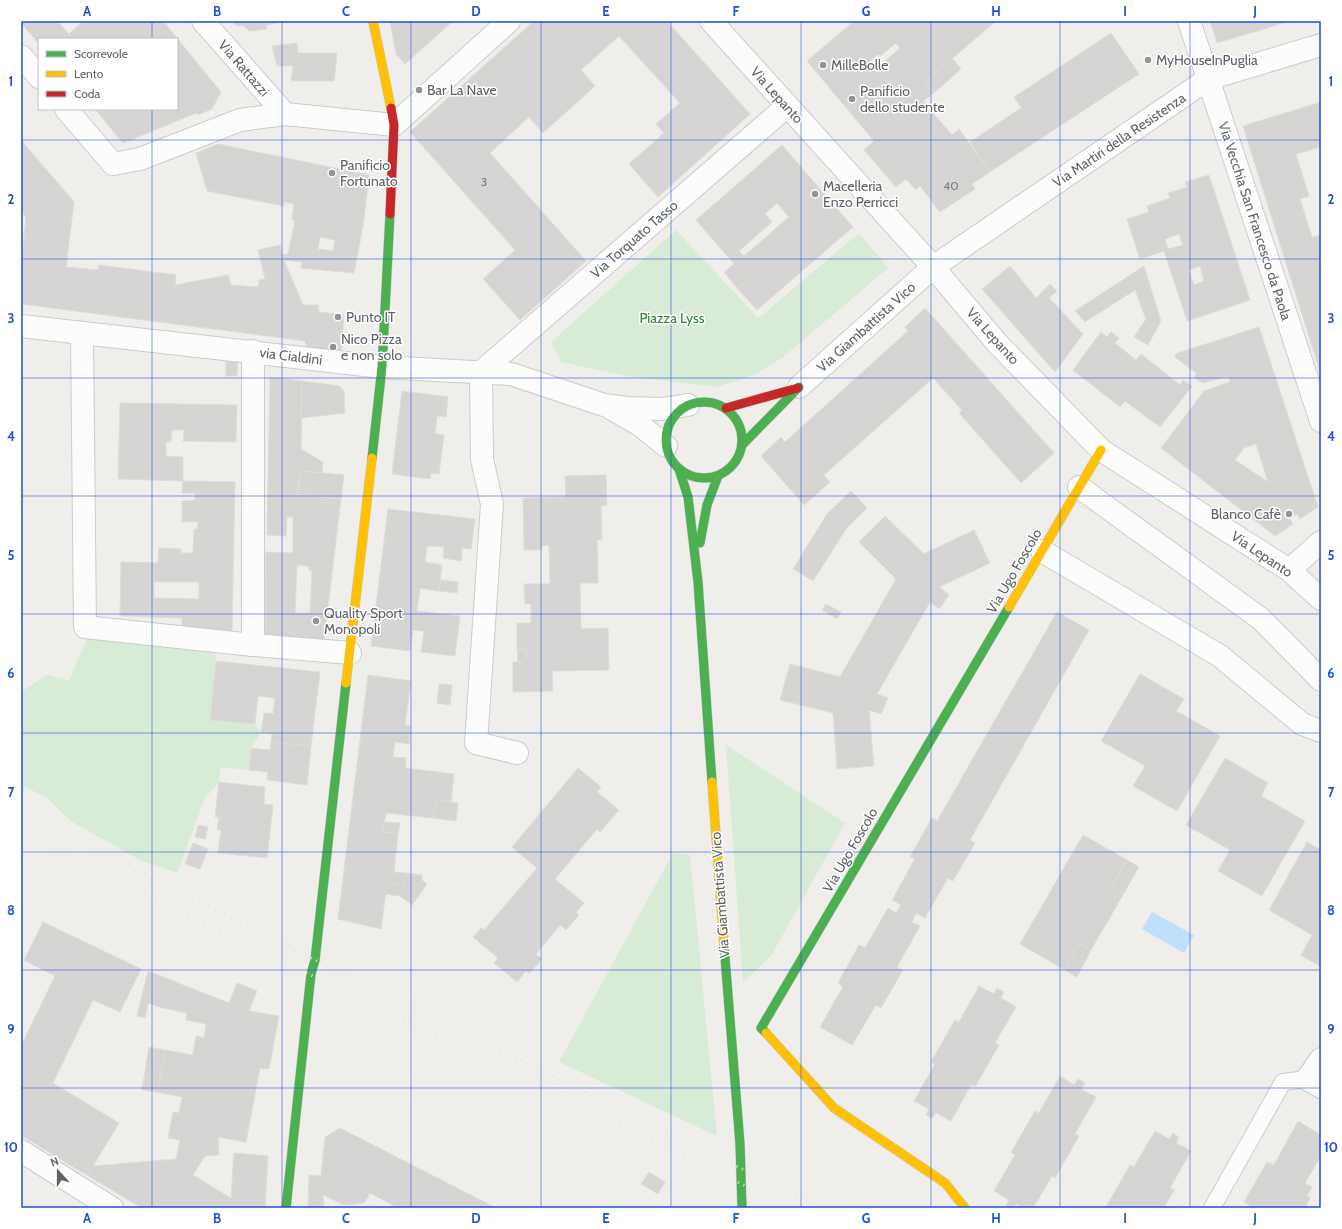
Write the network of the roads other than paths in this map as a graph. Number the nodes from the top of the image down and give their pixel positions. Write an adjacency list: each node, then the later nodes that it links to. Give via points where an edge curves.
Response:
1 (203, 21): 12 (street, Via Rattazzi)
2 (373, 21): 13 (street)
3 (510, 21): 13 (street)
4 (711, 21): 10 (street, Via Lepanto)
5 (1189, 21): 9 (street, Via Vecchia San Francesco da Paola)
6 (1321, 45): 9 (street, Via Martiri della Resistenza)
7 (21, 56): 8 (street)
8 (38, 76)
9 (1208, 79): 14 (street, Via Martiri della Resistenza); 24 (street, Via Vecchia San Francesco da Paola)
10 (788, 106): 14 (street, Via Lepanto); 19 (street, Via Torquato Tasso)
11 (67, 110): 12 (street, via 113,164 140,159 240,120)
12 (285, 114): 13 (street)
13 (394, 125): 18 (street)
14 (934, 267): 20 (street, Via Giambattista Vico); 27 (street, Via Lepanto, via 997,343)
15 (21, 326): 16 (street, via Cialdini)
16 (82, 332): 17 (street, via Cialdini); 36 (street, via 85,627)
17 (253, 351): 18 (street, via Cialdini); 36 (street)
18 (382, 367): 19 (street, via Cialdini); 37 (street)
19 (481, 372): 21 (street, via Cialdini, via 511,374); 40 (street, via 482,459 492,504 476,743)
20 (799, 387): 23 (street, Via Giambattista Vico); 25 (street, Via Giambattista Vico)
21 (604, 405): 22 (street, via Cialdini, via 655,409); 26 (street, via Cialdini, via 640,425)
22 (688, 405): 23 (street, via 713,402); 26 (street, via 672,419 667,431)
23 (726, 408): 25 (street, via 741,427)
24 (1321, 421)
25 (743, 444): 29 (street, via 739,457 729,470)
26 (666, 446): 28 (street, via 670,459)
27 (1101, 450): 30 (street, Via Ugo Foscolo); 33 (street, Via Lepanto)
28 (679, 469): 29 (street, via 692,477 704,479); 34 (street, Via Giambattista Vico, via 688,497)
29 (718, 476): 34 (street, Via Giambattista Vico, via 707,505 700,542)
30 (1079, 487): 32 (street, Via Ugo Foscolo); 38 (street, via 1262,619)
31 (1321, 542): 33 (street)
32 (1042, 551): 39 (street, via 1220,656 1302,724); 47 (street, Via Ugo Foscolo, via 761,1028 834,1108 945,1183)
33 (1289, 570): 35 (street, Via Lepanto)
34 (698, 582): 46 (street, Via Giambattista Vico, via 740,1144)
35 (1321, 599)
36 (253, 645): 37 (street)
37 (350, 653): 45 (street)
38 (1321, 680)
39 (1321, 731)
40 (517, 753)
41 (1321, 1059): 42 (street)
42 (1314, 1083): 48 (lane, via 1283,1082)
43 (21, 1151): 44 (street)
44 (112, 1208)
45 (286, 1208)
46 (742, 1208)
47 (964, 1208)
48 (1212, 1208)

